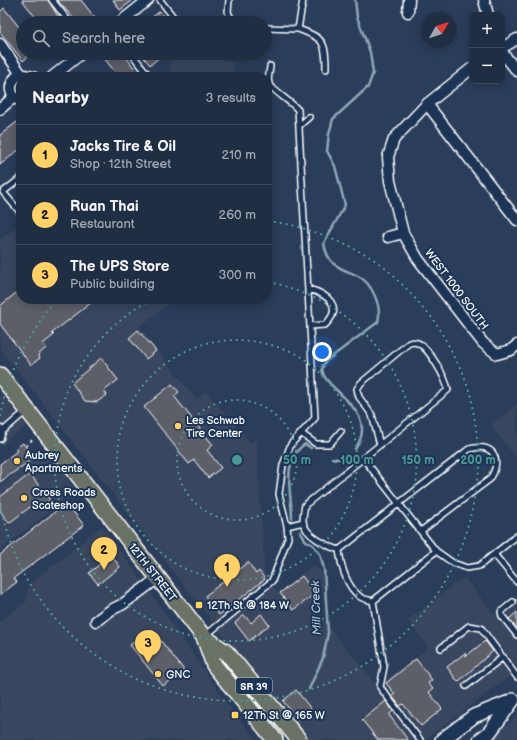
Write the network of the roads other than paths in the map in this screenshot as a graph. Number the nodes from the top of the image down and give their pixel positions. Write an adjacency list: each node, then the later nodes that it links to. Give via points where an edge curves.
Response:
1 (52, 0): 10 (lane)
2 (160, 0): 12 (lane)
3 (229, 0): 13 (lane)
4 (303, 0): 15 (lane)
5 (409, 0): 8 (street)
6 (484, 0): 9 (street)
7 (146, 1): 11 (street)
8 (408, 12)
9 (487, 12)
10 (65, 16)
11 (128, 16)
12 (173, 16)
13 (230, 16)
14 (272, 28): 15 (lane)
15 (298, 29): 23 (lane, via 316,36 322,42 326,52)
16 (517, 39): 18 (street)
17 (0, 44): 26 (street)
18 (505, 46)
19 (505, 56): 25 (street)
20 (73, 60): 27 (street)
21 (137, 60): 28 (lane)
22 (270, 66): 29 (lane)
23 (326, 69)
24 (469, 70): 34 (street)
25 (517, 71)
26 (20, 72)
27 (58, 72)
28 (146, 72)
29 (269, 72)
30 (16, 77): 32 (street, via 11,84)
31 (272, 88): 37 (lane, via 298,110)
32 (16, 96)
33 (16, 100): 35 (street)
34 (427, 104): 40 (street); 41 (street, WEST 1000 SOUTH, via 394,139 388,157 390,181)
35 (0, 109)
36 (309, 117): 37 (lane)
37 (299, 126): 43 (lane)
38 (16, 182): 39 (lane, via 3,192)
39 (16, 206)
40 (517, 220)
41 (403, 233): 42 (street); 45 (street, WEST 1000 SOUTH, via 418,259 483,343 497,354 511,350)
42 (388, 236)
43 (308, 289): 44 (lane); 44 (lane, via 330,299 333,309 332,318 325,326)
44 (310, 326): 50 (lane, via 315,418)
45 (517, 345)
46 (0, 375): 47 (main road, 12TH STREET / SR 39)
47 (28, 410): 48 (lane); 62 (main road, 12TH STREET / SR 39)
48 (1, 430): 51 (lane)
49 (341, 431): 50 (lane, via 330,444 316,444)
50 (302, 434): 56 (lane, via 291,444 283,465 278,494)
51 (0, 439)
52 (380, 445): 52 (lane, via 372,416 358,396 357,389 409,342 417,342 424,347 446,380 448,390); 53 (lane)
53 (363, 458): 54 (lane); 55 (lane, via 305,505)
54 (399, 504): 57 (lane); 57 (lane, via 469,449 484,446 490,449 495,456 496,464 495,472 490,479); 59 (lane)
55 (303, 522): 56 (lane); 59 (lane, via 310,533 328,547)
56 (286, 526): 68 (lane, via 288,538 272,581)
57 (421, 531): 60 (lane)
58 (517, 536): 61 (lane)
59 (338, 550): 64 (lane, via 340,566 347,579 359,596)
60 (436, 551): 61 (lane, via 453,563 467,568 479,566); 64 (lane)
61 (494, 554): 63 (lane)
62 (158, 578): 66 (street); 68 (main road, 12TH STREET / SR 39)
63 (517, 582)
64 (373, 601): 76 (lane, via 384,667 380,687)
65 (513, 602): 67 (lane, via 501,612)
66 (96, 621)
67 (517, 635)
68 (204, 637): 74 (main road, 12TH STREET / SR 39, via 214,665); 75 (main road, 12TH STREET / SR 39, via 227,653)
69 (440, 648): 70 (lane, via 469,626 481,628)
70 (503, 656): 71 (lane); 72 (lane)
71 (517, 677)
72 (466, 686)
73 (514, 699): 77 (main road, via 474,716); 78 (main road, via 489,733)
74 (274, 740)
75 (299, 740)
76 (420, 740)
77 (442, 740)
78 (480, 740)

